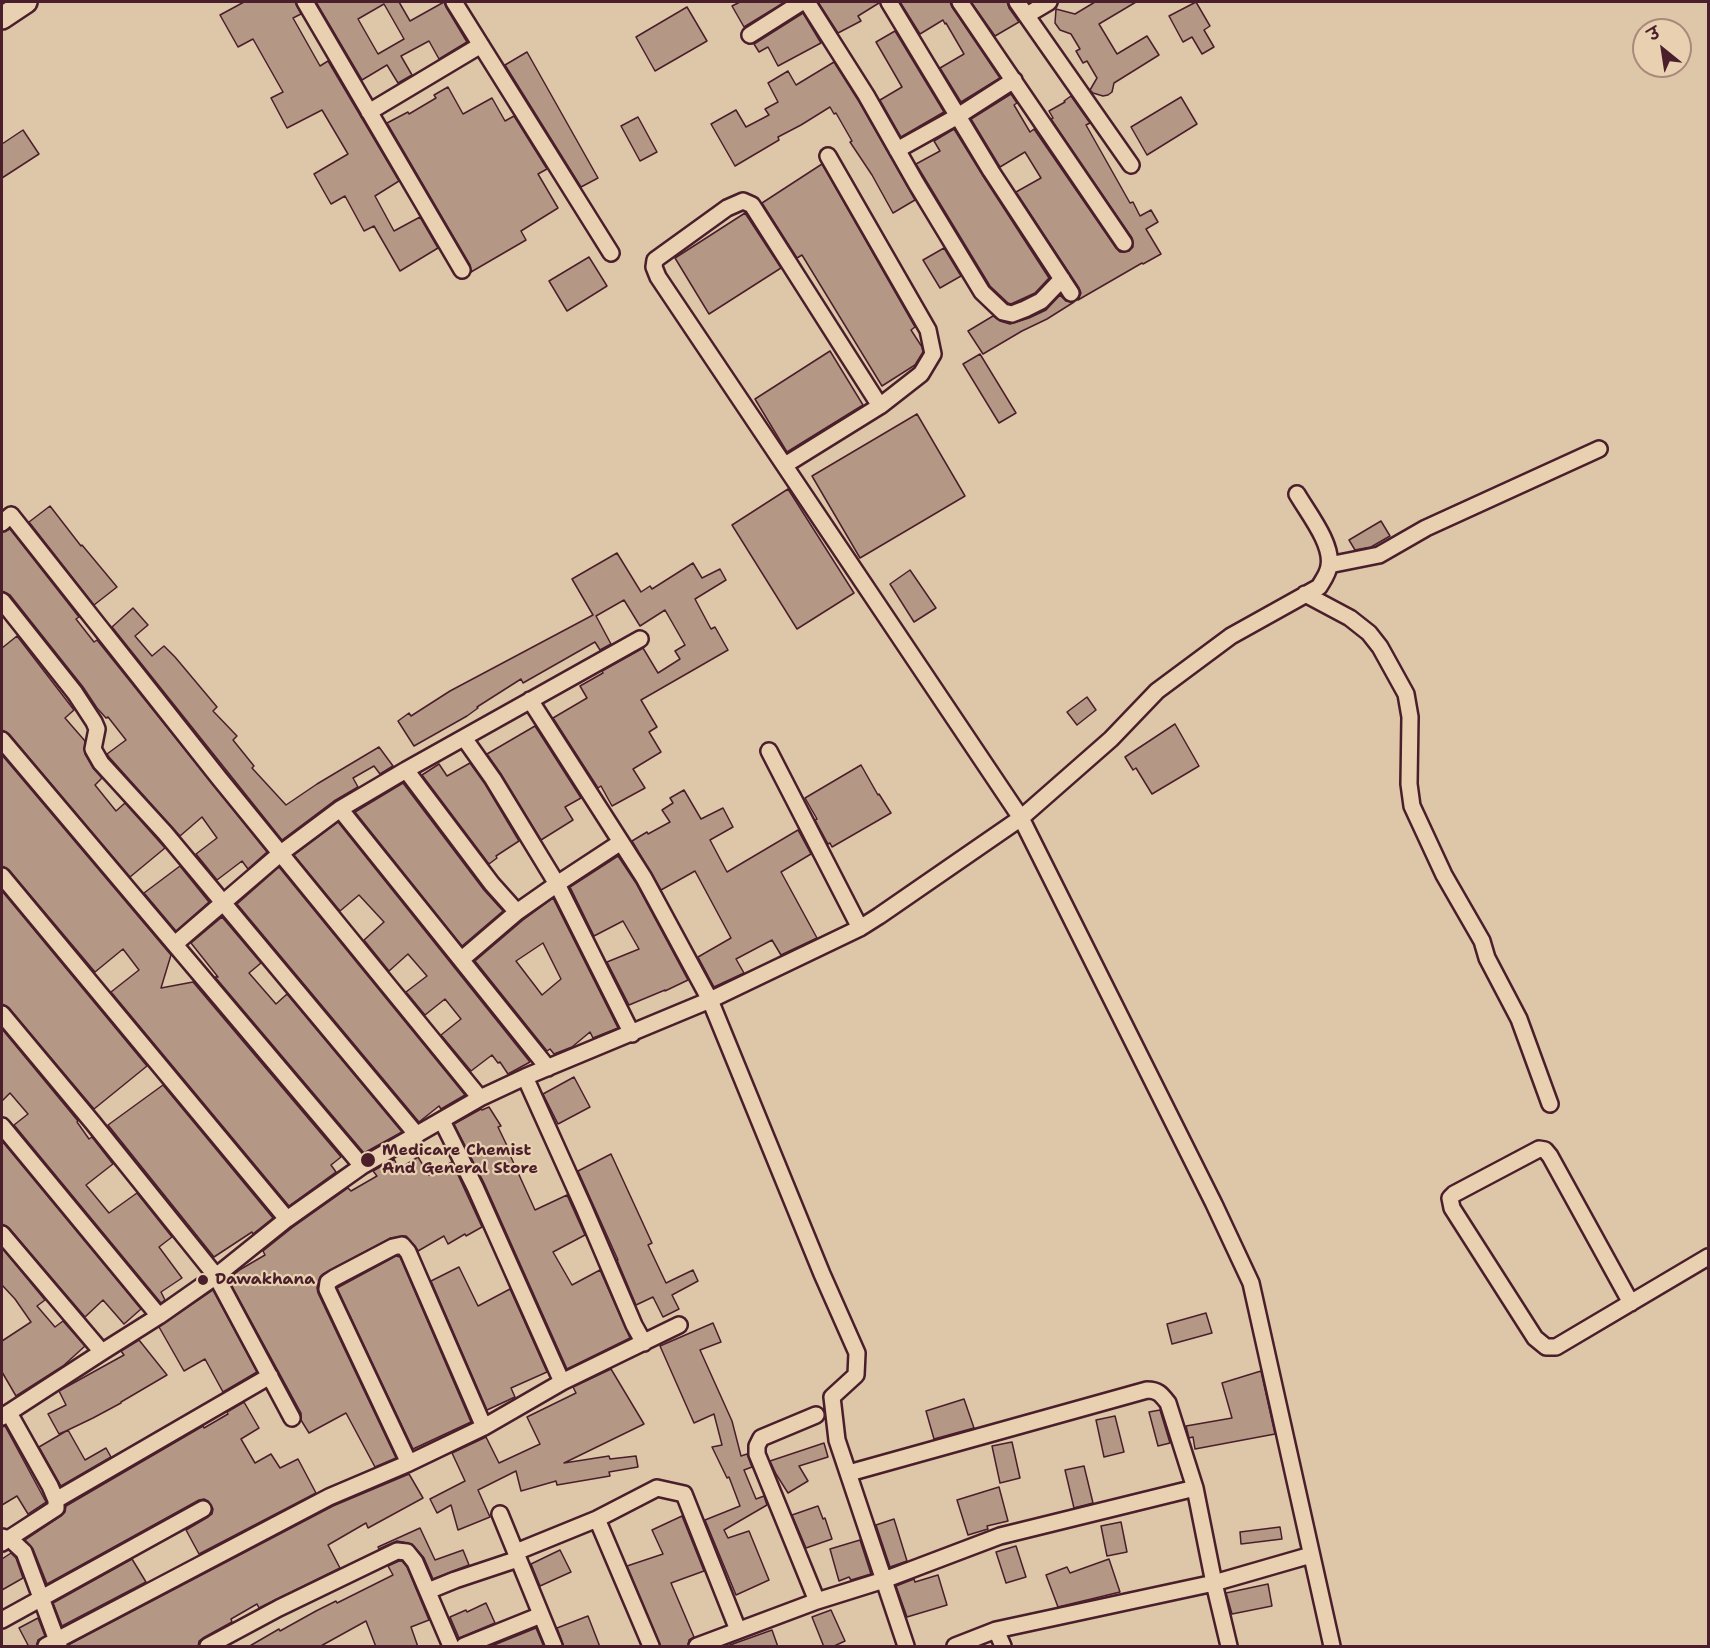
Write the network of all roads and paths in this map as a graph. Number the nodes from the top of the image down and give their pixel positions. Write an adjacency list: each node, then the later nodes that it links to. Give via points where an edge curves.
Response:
1 (26, 2): 10 (street)
2 (305, 2): 14 (street)
3 (454, 2): 12 (street)
4 (805, 2): 11 (street); 16 (street)
5 (889, 2): 15 (street)
6 (960, 2): 13 (street)
7 (1017, 2): 9 (street)
8 (1049, 2): 9 (street)
9 (1027, 15): 18 (street)
10 (2, 18)
11 (750, 35)
12 (481, 45): 14 (street); 20 (street)
13 (1014, 80): 15 (street); 19 (street)
14 (369, 112): 21 (street)
15 (958, 116): 16 (street); 22 (street)
16 (897, 150): 22 (street, via 982,292 1003,312 1012,314 1041,301)
17 (828, 156): 24 (street, via 928,330 933,354 921,375)
18 (1131, 165)
19 (1124, 243)
20 (611, 253)
21 (462, 270)
22 (1062, 279): 23 (street)
23 (1071, 293)
24 (880, 406): 26 (street); 26 (street, via 752,206 743,201 727,208 655,260 654,267)
25 (1599, 449): 29 (street, via 1426,528 1379,555)
26 (785, 465): 39 (street)
27 (1297, 494): 29 (street, via 1329,549)
28 (2, 523): 41 (street, via 11,515)
29 (1329, 565): 30 (street, via 1319,587)
30 (1305, 594): 39 (street, via 1231,636 1157,691 1111,739); 55 (street, via 1369,633 1406,694 1412,806 1519,1019)
31 (2, 602): 44 (street, via 94,722 97,729 93,749 100,763)
32 (640, 639): 33 (street)
33 (530, 700): 34 (street); 40 (street)
34 (464, 738): 37 (street); 43 (street)
35 (2, 740): 47 (street)
36 (769, 751): 46 (street)
37 (406, 770): 38 (street); 45 (street)
38 (340, 809): 41 (street); 48 (street)
39 (1021, 818): 46 (street); 84 (street, via 1251,1283)
40 (621, 842): 43 (street); 49 (street)
41 (281, 853): 44 (street); 54 (street)
42 (2, 876): 60 (street)
43 (557, 884): 45 (street); 51 (street)
44 (222, 903): 47 (street); 58 (street)
45 (517, 912): 48 (street)
46 (860, 928): 49 (street)
47 (175, 944): 59 (street)
48 (462, 959): 52 (street)
49 (710, 1000): 51 (street); 76 (street, via 857,1353 856,1375 832,1397 837,1440)
50 (2, 1014): 63 (street)
51 (632, 1034): 52 (street)
52 (548, 1068): 53 (street)
53 (525, 1077): 54 (street); 67 (street)
54 (480, 1098): 56 (street)
55 (1550, 1104)
56 (442, 1121): 58 (street); 70 (street)
57 (2, 1125): 65 (street)
58 (417, 1135): 59 (street)
59 (362, 1166): 60 (street)
60 (286, 1219): 63 (street)
61 (2, 1234): 68 (street)
62 (1708, 1257): 64 (street)
63 (216, 1276): 65 (street); 69 (street)
64 (1631, 1303): 64 (street, via 1545,1150 1539,1149 1450,1198 1452,1208 1535,1338 1546,1347 1556,1347)
65 (159, 1316): 68 (street)
66 (679, 1325): 67 (street)
67 (644, 1343): 70 (street)
68 (102, 1352): 71 (street)
69 (270, 1376): 73 (street); 78 (street)
70 (562, 1382): 74 (street)
71 (5, 1415): 78 (street)
72 (816, 1415): 89 (street, via 761,1438 757,1454)
73 (292, 1418)
74 (484, 1427): 75 (street); 75 (street, via 408,1252 402,1245 393,1247 334,1278 327,1289)
75 (409, 1463): 94 (street, via 322,1501)
76 (849, 1473): 77 (street, via 1156,1390 1168,1403); 85 (street)
77 (1195, 1488): 85 (street, via 1000,1536); 86 (street)
78 (56, 1500): 82 (street, via 56,1508)
79 (203, 1509): 88 (street)
80 (500, 1514): 83 (street)
81 (597, 1519): 83 (street); 92 (street, via 657,1488 684,1494); 99 (street)
82 (4, 1540): 88 (street, via 24,1552)
83 (517, 1556): 87 (street); 90 (street)
84 (1311, 1556): 86 (street); 105 (street)
85 (884, 1580): 89 (street); 101 (street)
86 (1214, 1583): 93 (street); 104 (street)
87 (428, 1591): 95 (street, via 416,1562 407,1552 397,1551); 96 (street)
88 (42, 1598): 91 (street); 94 (street)
89 (817, 1600): 92 (street)
90 (541, 1615): 97 (street); 98 (street)
91 (2, 1620)
92 (738, 1630): 100 (street)
93 (996, 1630): 102 (street); 103 (street)
94 (54, 1645)
95 (208, 1647)
96 (451, 1647)
97 (464, 1647)
98 (554, 1647)
99 (651, 1647)
100 (697, 1647)
101 (906, 1647)
102 (954, 1647)
103 (1003, 1647)
104 (1229, 1647)
105 (1332, 1647)

